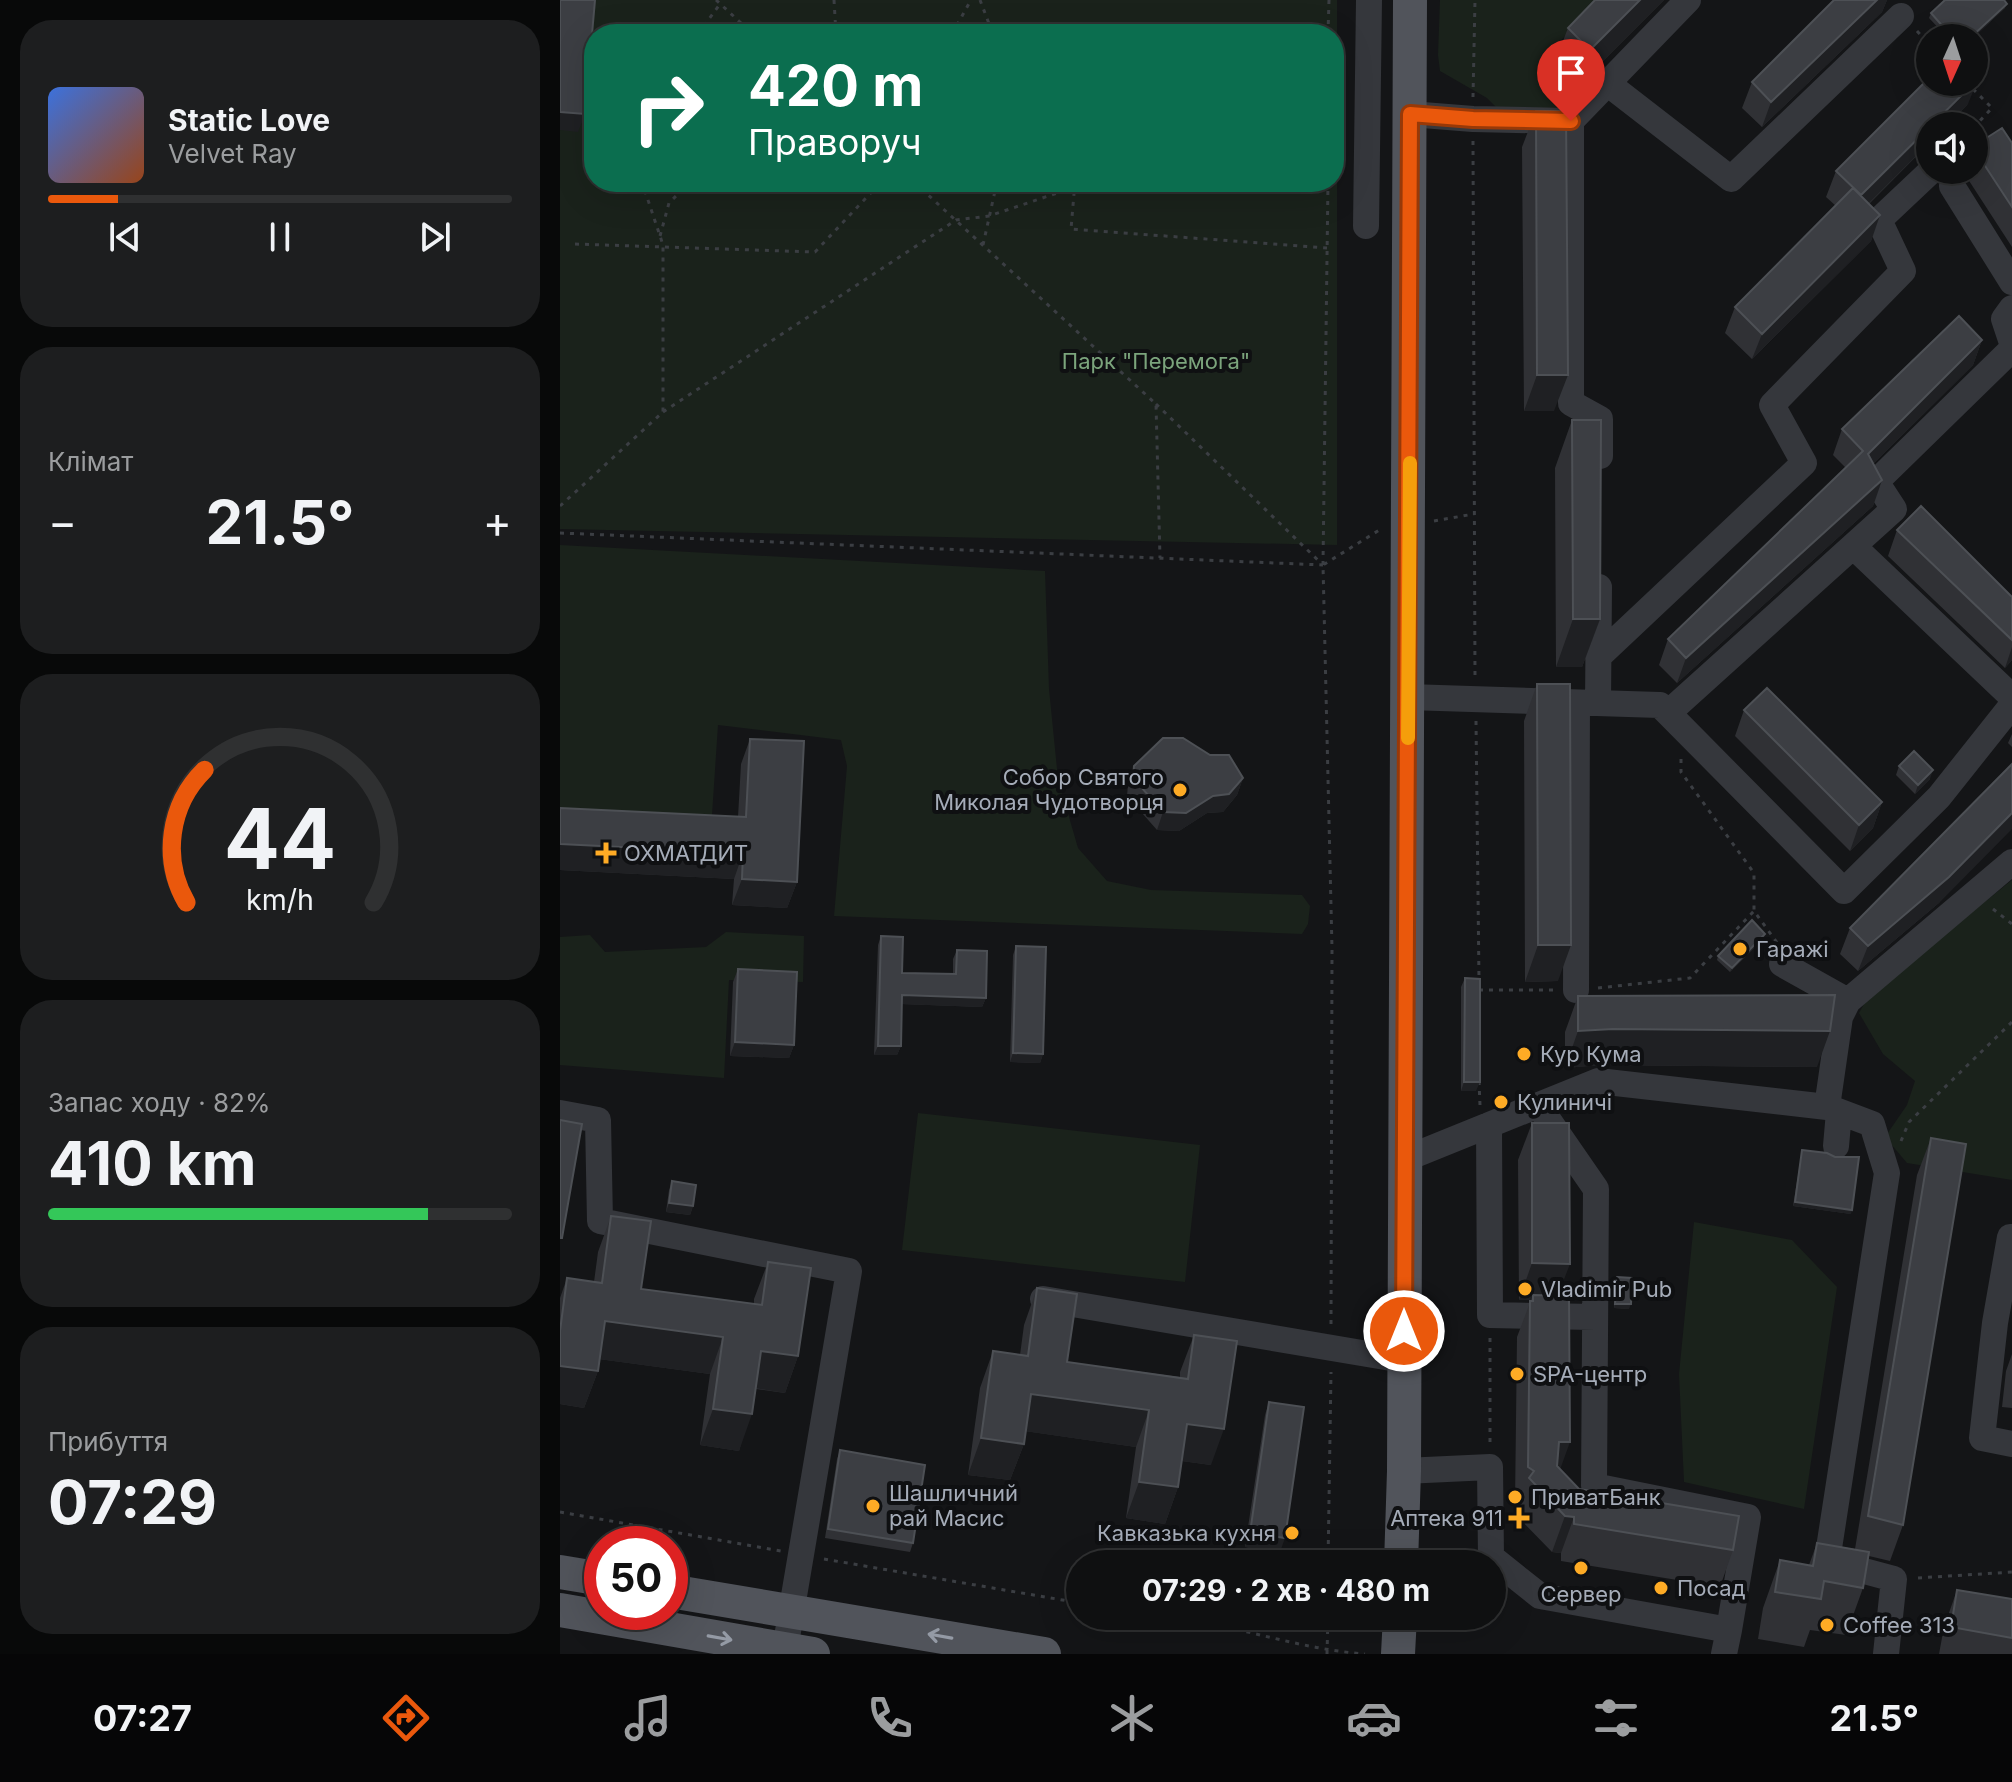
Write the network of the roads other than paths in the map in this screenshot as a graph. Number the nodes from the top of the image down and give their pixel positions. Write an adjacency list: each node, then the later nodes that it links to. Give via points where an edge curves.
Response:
1 (1688, 0): 5 (lane)
2 (1369, 7): 3 (lane); 10 (lane)
3 (1410, 8): 6 (main road)
4 (1901, 16): 5 (lane, via 1731,179)
5 (1607, 83): 7 (lane)
6 (1410, 114): 7 (lane); 19 (main road)
7 (1571, 121): 15 (lane, via 1571,403 1600,419)
8 (1933, 184): 18 (lane, via 1879,220 1903,271 1772,405 1804,463)
9 (1946, 184): 11 (lane)
10 (1366, 226)
11 (2012, 282)
12 (2012, 308): 13 (lane, via 2004,319)
13 (2012, 343)
14 (2012, 349): 16 (lane, via 1880,478 1877,483 1894,509)
15 (1600, 483)
16 (1853, 546): 20 (lane); 23 (lane)
17 (1599, 562): 18 (lane)
18 (1598, 657): 21 (lane)
19 (1408, 697): 21 (lane); 33 (main road)
20 (2012, 697)
21 (1587, 703): 23 (lane, via 1660,705); 26 (lane)
22 (2012, 705): 23 (lane, via 1939,797 1844,891)
23 (1676, 721)
24 (2012, 862): 27 (lane)
25 (1790, 968): 27 (lane)
26 (1576, 990)
27 (1848, 1001): 29 (lane, via 1840,1017)
28 (1538, 1105): 29 (lane, via 1598,1081); 31 (lane); 36 (lane, via 1596,1189)
29 (1833, 1109): 32 (lane); 52 (lane, via 1872,1124 1887,1173 1827,1561 1894,1579)
30 (560, 1113): 46 (lane, via 598,1120 600,1221 849,1271)
31 (1485, 1127): 33 (lane); 36 (lane, via 1490,1315)
32 (1836, 1146)
33 (1405, 1159): 38 (main road)
34 (2012, 1237): 37 (lane)
35 (1035, 1298): 38 (lane)
36 (1595, 1317): 48 (lane, via 1594,1486 1748,1517)
37 (2004, 1324): 39 (lane, via 1982,1438)
38 (1403, 1360): 40 (main road)
39 (2012, 1444)
40 (1404, 1471): 41 (main road); 48 (lane, via 1490,1467 1491,1557 1540,1596)
41 (1401, 1550)
42 (560, 1572): 43 (main road)
43 (584, 1576)
44 (688, 1594): 46 (main road)
45 (560, 1610): 49 (main road, one-way to 49)
46 (791, 1611): 49 (lane); 50 (main road, one-way to 46)
47 (1399, 1630): 51 (main road)
48 (1727, 1642)
49 (799, 1652)
50 (1044, 1654)
51 (1398, 1654)
52 (1886, 1654)

